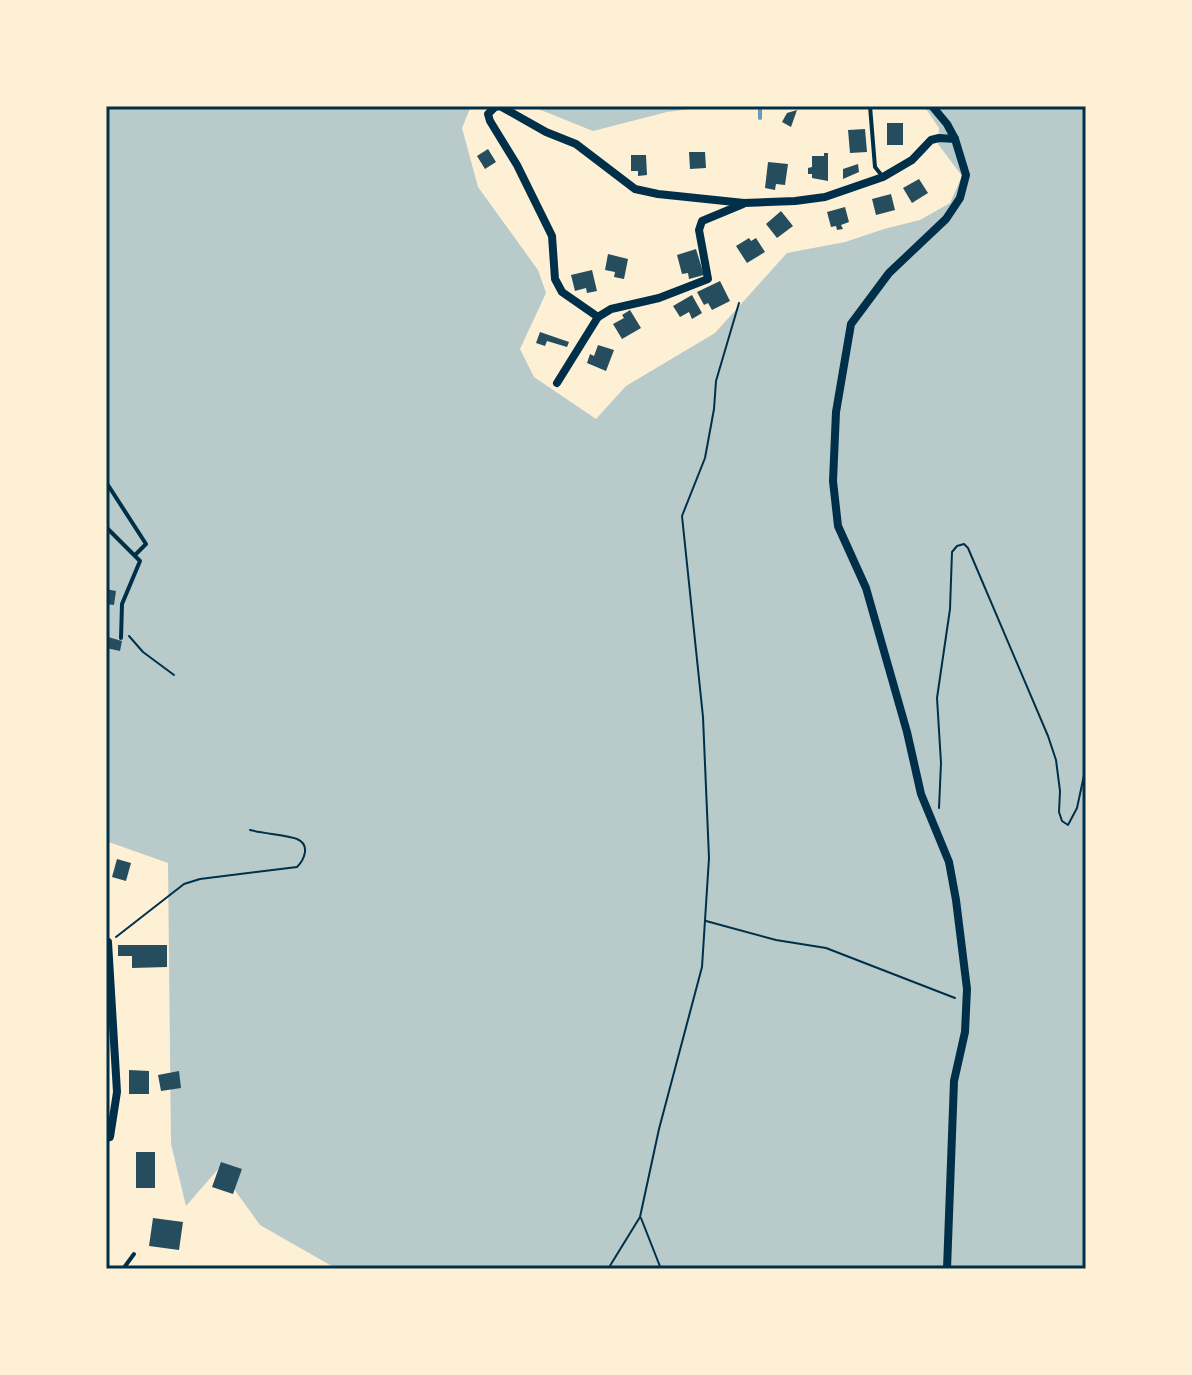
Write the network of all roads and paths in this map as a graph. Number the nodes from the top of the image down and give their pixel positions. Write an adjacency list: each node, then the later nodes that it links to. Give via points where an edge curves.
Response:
1 (870, 106): 4 (lane, via 875,167)
2 (932, 106): 3 (street)
3 (955, 139): 4 (street, via 931,140 912,160); 17 (street, via 966,175 960,198 927,240 889,273 851,324 836,412 833,481 838,526 866,588 921,794)
4 (883, 177): 5 (street, via 825,197)
5 (744, 203): 7 (street, via 702,221 708,279); 7 (street, via 635,189 576,144 495,107 488,114 490,121 552,236 555,279 562,292)
6 (739, 303): 18 (path, via 716,381 705,458 682,516 703,717 709,858)
7 (598, 317): 8 (street)
8 (557, 383)
9 (106, 482): 11 (lane, via 146,544)
10 (106, 527): 11 (lane)
11 (136, 554): 12 (lane, via 140,561 122,604)
12 (121, 625): 13 (lane); 14 (path, via 143,652)
13 (121, 638)
14 (174, 675)
15 (1086, 766): 17 (path, via 1068,825 1059,812 1056,760 1048,736 968,548 957,546 952,552 937,698)
16 (250, 830): 19 (path, via 296,838 305,850 304,861 297,867 184,884)
17 (938, 831): 20 (street, via 956,900)
18 (705, 920): 20 (path, via 826,948); 22 (path, via 702,967)
19 (108, 942): 21 (street, via 117,1092)
20 (966, 1002): 27 (street, via 954,1081)
21 (106, 1138)
22 (640, 1217): 25 (path); 26 (path)
23 (134, 1254): 24 (lane)
24 (123, 1269)
25 (608, 1269)
26 (661, 1269)
27 (947, 1269)

